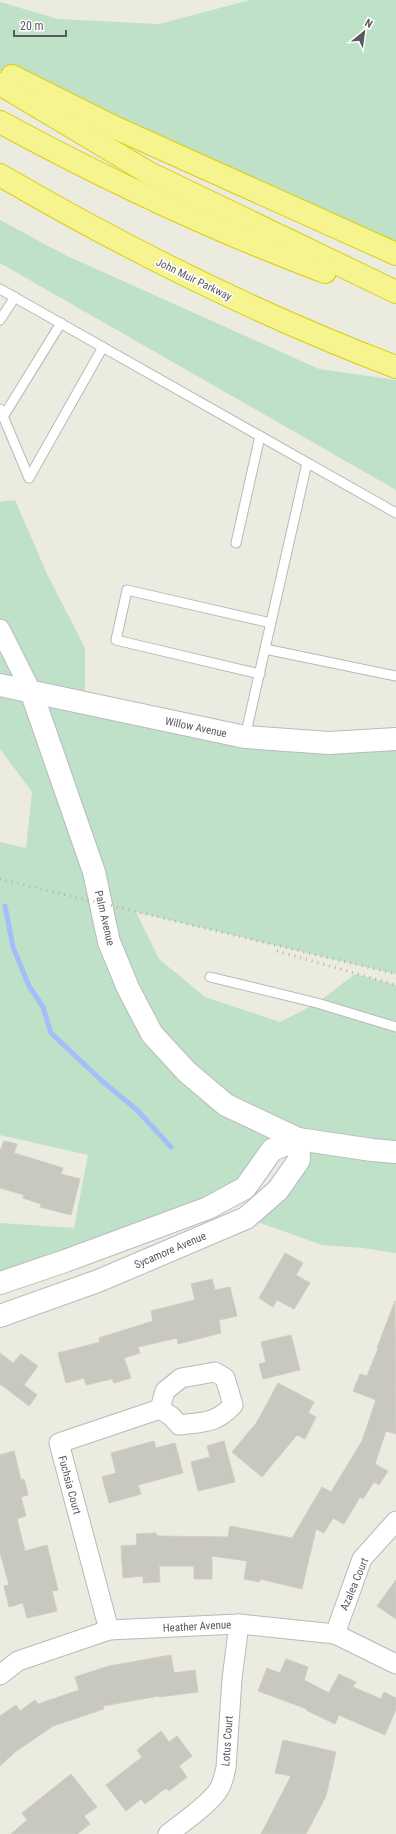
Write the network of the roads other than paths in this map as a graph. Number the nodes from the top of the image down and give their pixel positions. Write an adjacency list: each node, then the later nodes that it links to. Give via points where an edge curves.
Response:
1 (0, 71): 5 (highway, via 123,131)
2 (0, 84): 7 (highway, via 149,173)
3 (0, 122): 9 (highway, via 169,208 302,263)
4 (0, 175): 13 (highway, John Muir Parkway, via 115,240 188,276 316,335)
5 (396, 254)
6 (0, 289): 8 (lane)
7 (396, 292)
8 (15, 297): 10 (lane); 11 (lane)
9 (396, 298)
10 (0, 320)
11 (61, 323): 12 (lane); 14 (lane)
12 (103, 347): 14 (lane, via 28,478); 15 (lane)
13 (396, 367)
14 (2, 413)
15 (260, 436): 16 (lane); 18 (lane)
16 (307, 463): 17 (lane); 19 (lane)
17 (396, 513)
18 (236, 543)
19 (271, 623): 21 (lane); 22 (lane, via 127,590 119,625 116,640)
20 (0, 629): 25 (street, Palm Avenue)
21 (265, 649): 22 (lane); 23 (lane)
22 (260, 674): 26 (lane)
23 (396, 676)
24 (0, 685): 25 (street, Willow Avenue)
25 (31, 691): 26 (street, Willow Avenue); 30 (street, Palm Avenue, via 94,872 109,942 128,988 152,1034 187,1072 226,1105)
26 (245, 737): 27 (street, Willow Avenue, via 329,743)
27 (396, 739)
28 (210, 977): 29 (lane, via 317,1003)
29 (396, 1027)
30 (298, 1139): 31 (street); 32 (street, via 272,1150 245,1188 208,1208); 33 (street, Sycamore Avenue, via 299,1160 278,1190 246,1218 98,1281)
31 (396, 1152)
32 (0, 1283)
33 (0, 1316)
34 (160, 1409): 37 (street, Fuchsia Court, via 59,1443)
35 (396, 1521): 38 (street, Azalea Court, via 362,1559)
36 (239, 1624): 37 (street, Heather Avenue); 38 (street, Heather Avenue); 41 (street, Lotus Court, via 223,1779 219,1790 210,1800)
37 (109, 1630): 40 (street, Heather Avenue, via 18,1661)
38 (335, 1634): 39 (street, Heather Avenue)
39 (396, 1664)
40 (0, 1675)
41 (168, 1834)

